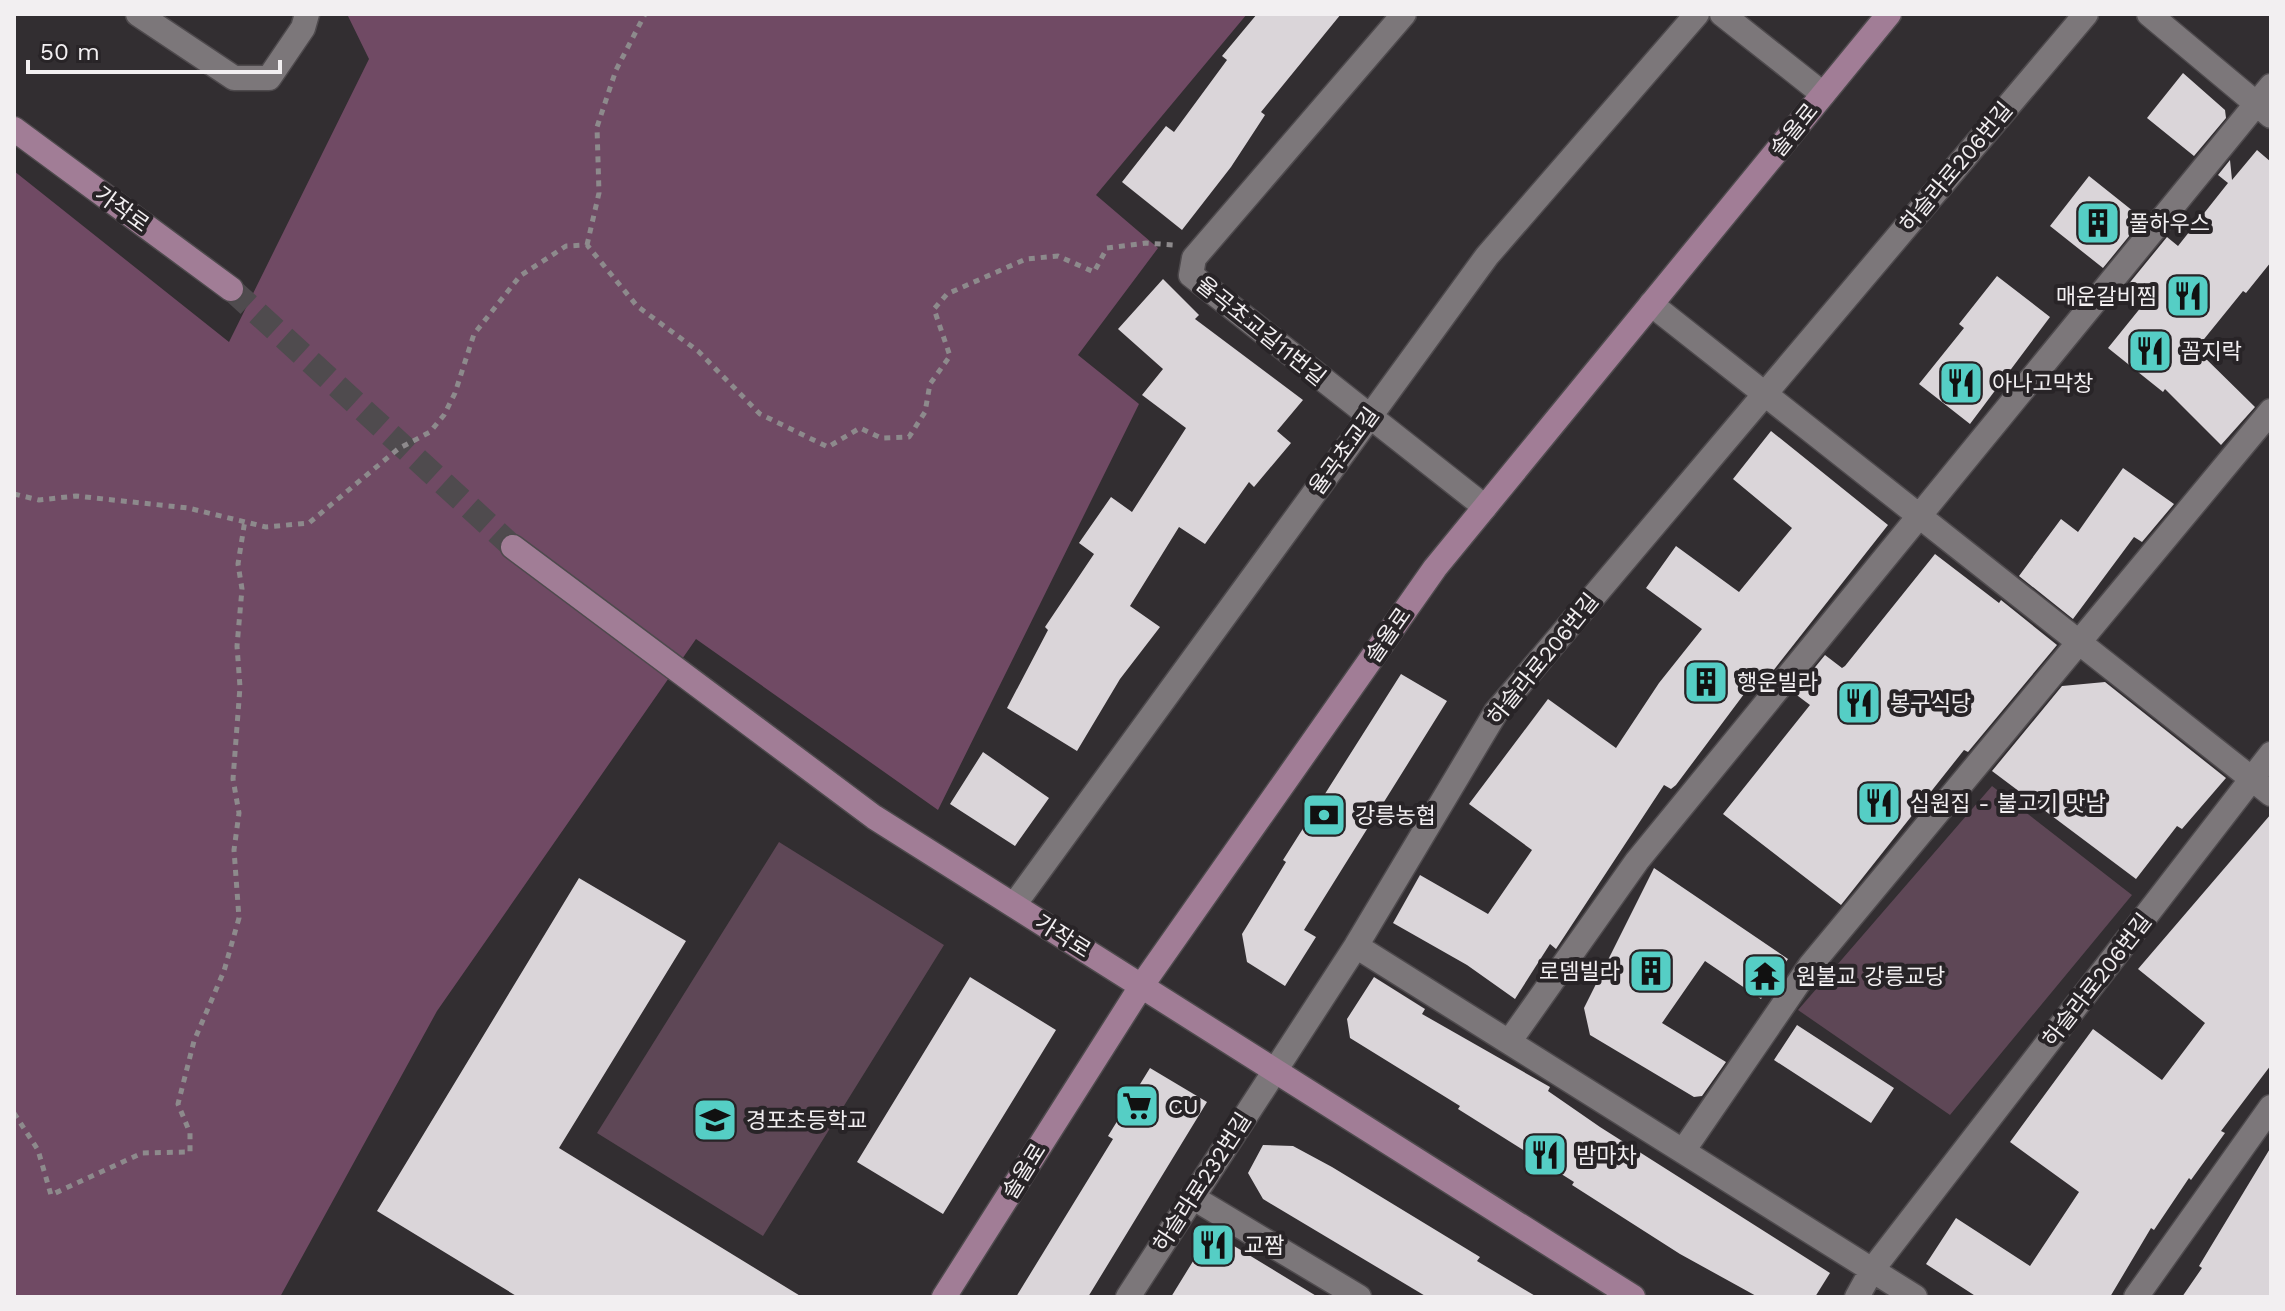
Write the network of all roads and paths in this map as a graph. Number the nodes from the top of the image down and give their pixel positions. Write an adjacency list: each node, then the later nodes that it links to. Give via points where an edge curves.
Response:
1 (138, 14): 2 (street, via 234,78 269,78)
2 (307, 14)
3 (645, 14): 13 (path, via 616,70 597,127 599,193)
4 (1404, 14): 14 (street, 율곡초교길11번길)
5 (1697, 14): 19 (street, 율곡초교길, via 1487,256)
6 (1722, 14): 10 (street)
7 (1889, 14): 10 (street, 솔올로)
8 (2086, 14): 17 (street, 하슬라로206번길)
9 (2149, 14): 11 (street)
10 (1823, 94): 16 (street, 솔올로)
11 (2266, 101): 22 (street)
12 (14, 129): 15 (street, 가작로)
13 (587, 245): 14 (path, via 637,306 698,351 760,414 828,447 860,428 881,438 909,437 925,412 930,384 950,356 934,309 947,294 1042,256 1075,261 1094,272 1107,248 1166,243); 23 (path, via 566,246 546,256 501,296 474,334 455,393 430,432 398,449 309,523 266,527)
14 (1194, 258): 19 (street, 율곡초교길11번길, via 1191,275)
15 (231, 289)
16 (1651, 304): 17 (street); 21 (street, 솔올로)
17 (1764, 394): 22 (street); 29 (street, 하슬라로206번길, via 1496,712)
18 (2271, 411): 25 (street)
19 (1368, 418): 21 (street, 율곡초교길11번길); 28 (street, 율곡초교길)
20 (14, 494): 23 (path, via 39,500 104,498)
21 (1485, 507): 30 (street, 솔올로, via 1435,568)
22 (1919, 516): 25 (street); 31 (street, via 1637,861)
23 (245, 520): 34 (path, via 238,564 242,589 233,779 239,813 234,850 240,910 234,945 194,1041 178,1104 190,1133 190,1152 142,1153 51,1195 38,1150)
24 (513, 547): 28 (street, 가작로, via 874,817)
25 (2078, 642): 27 (street); 35 (street, via 1810,966)
26 (2271, 754): 27 (street, 하슬라로206번길)
27 (2262, 787): 37 (street, 하슬라로206번길)
28 (1014, 905): 30 (street, 가작로)
29 (1356, 946): 31 (street); 32 (street, 하슬라로206번길)
30 (1142, 985): 32 (street, 가작로); 38 (street, 솔올로)
31 (1509, 1042): 35 (street)
32 (1275, 1068): 36 (street, 하슬라로232번길); 41 (street, 가작로)
33 (2271, 1107): 44 (street)
34 (14, 1113)
35 (1683, 1151): 37 (street)
36 (1192, 1197): 39 (street, 하슬라로232번길); 40 (street)
37 (1872, 1270): 42 (street, 하슬라로206번길); 43 (street)
38 (944, 1297)
39 (1128, 1297)
40 (1359, 1297)
41 (1633, 1297)
42 (1857, 1297)
43 (1915, 1297)
44 (2136, 1297)

